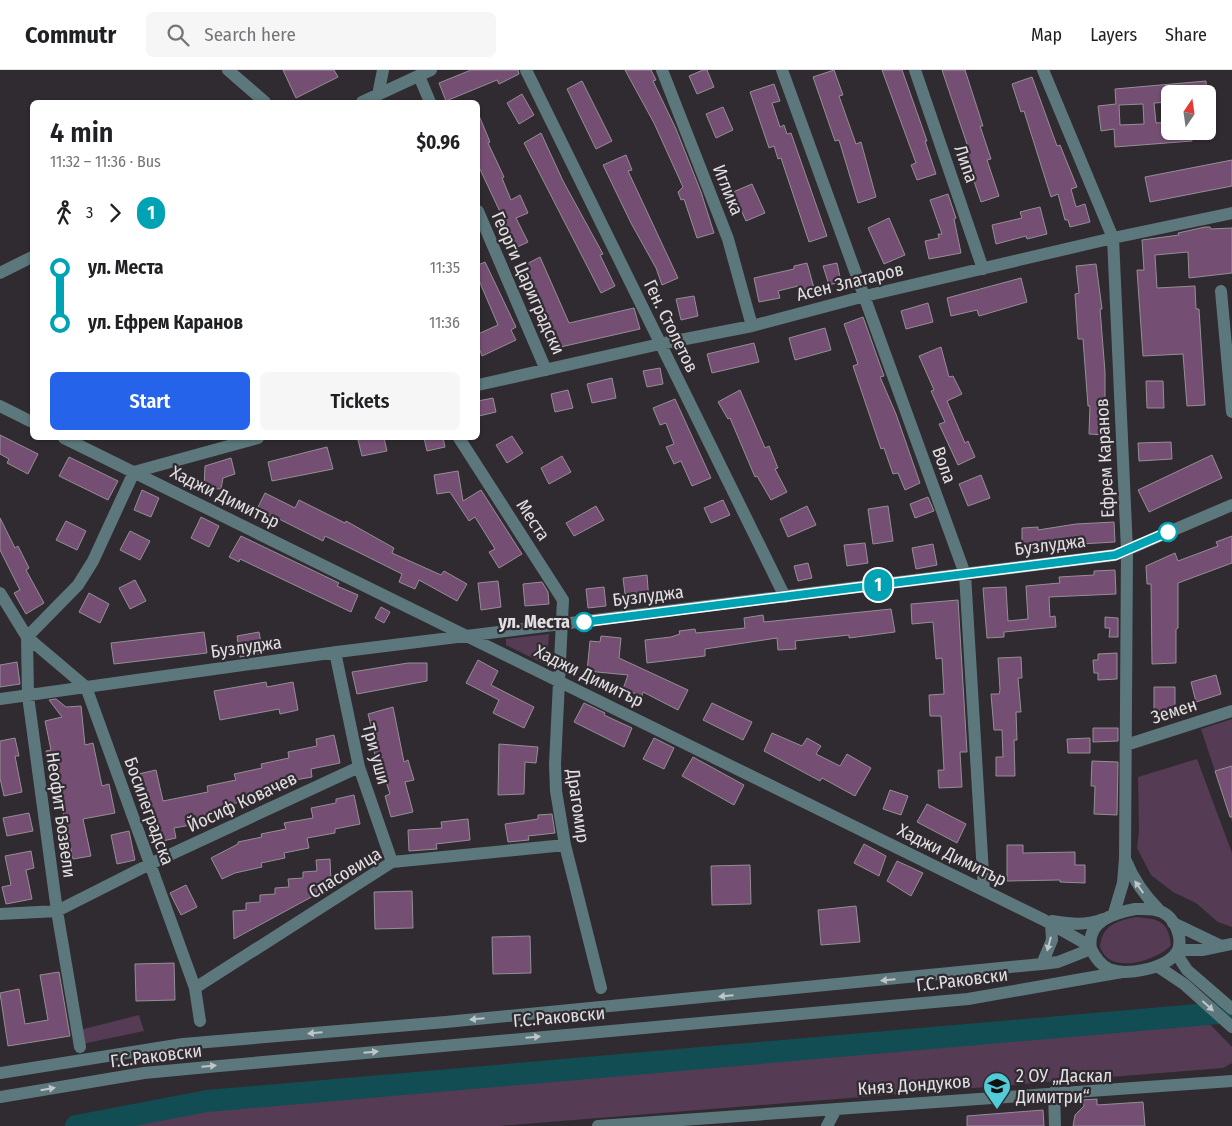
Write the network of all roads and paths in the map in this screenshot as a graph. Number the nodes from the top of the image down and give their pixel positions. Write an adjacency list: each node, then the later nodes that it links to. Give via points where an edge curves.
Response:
1 (228, 70): 11 (street)
2 (383, 70): 10 (street)
3 (431, 70): 9 (street)
4 (526, 70): 23 (street, Ген. Столетов)
5 (662, 70): 22 (street, Иглика, via 728,239)
6 (782, 70): 21 (street, Вола)
7 (915, 70): 18 (street, Липа)
8 (1043, 70): 16 (street, Ефрем Каранов)
9 (419, 76): 10 (street); 13 (street)
10 (378, 95): 12 (street)
11 (263, 100)
12 (367, 100)
13 (429, 100)
14 (1232, 213): 16 (street, Асен Златаров)
15 (480, 216): 24 (street, Георги Цариградски)
16 (1113, 238): 18 (street, Асен Златаров); 34 (street, Ефрем Каранов)
17 (30, 258): 19 (street)
18 (983, 269): 21 (street, Асен Златаров)
19 (0, 272)
20 (1221, 291): 27 (street)
21 (865, 296): 22 (street, Асен Златаров); 35 (street, Вола)
22 (752, 326): 23 (street, Асен Златаров)
23 (660, 344): 24 (street, Асен Златаров); 37 (street, Ген. Столетов)
24 (546, 370): 25 (street, Асен Златаров)
25 (480, 385)
26 (0, 406): 28 (street)
27 (1232, 412)
28 (30, 421)
29 (68, 440): 32 (street, Хаджи Димитър)
30 (241, 440): 32 (street)
31 (460, 440): 38 (street, Места, via 563,600)
32 (134, 472): 39 (street, Хаджи Димитър); 40 (street, via 93,561 78,585)
33 (1232, 505): 34 (street, Бузлуджа)
34 (1127, 550): 35 (street, Бузлуджа, via 1115,555); 47 (street, Ефрем Каранов)
35 (965, 574): 37 (street, Бузлуджа); 53 (street, Вола)
36 (0, 593): 40 (street)
37 (786, 597): 38 (street, Бузлуджа)
38 (562, 625): 39 (street, Бузлуджа); 42 (street, Драгомир)
39 (468, 636): 41 (street, Бузлуджа); 42 (street, Хаджи Димитър)
40 (27, 637): 43 (street, Босилеградска); 44 (street, Неофит Бозвели)
41 (335, 652): 43 (street, Бузлуджа); 48 (street, Три уши)
42 (559, 682): 49 (street, Драгомир, via 555,764); 53 (street, Хаджи Димитър)
43 (86, 687): 44 (street, Бузлуджа); 52 (street, Босилеградска)
44 (28, 696): 45 (street, Бузлуджа); 54 (street, Неофит Бозвели)
45 (0, 699)
46 (1232, 711): 47 (street, Земен)
47 (1126, 745): 50 (street, Ефрем Каранов)
48 (359, 767): 51 (street, Три уши); 52 (street, Йосиф Ковачев)
49 (565, 845): 51 (street, Спасовица); 69 (street, Драгомир)
50 (1125, 859): 55 (street, one-way to 50, via 1133,878); 57 (street, Ефрем Каранов, via 1123,883)
51 (392, 862): 68 (street, Спасовица)
52 (150, 864): 54 (street, Йосиф Ковачев); 68 (street, Босилеградска)
53 (984, 890): 58 (street, Хаджи Димитър)
54 (57, 910): 56 (street, Йосиф Ковачев); 73 (street, Неофит Бозвели)
55 (1160, 911): 57 (street, via 1136,909); 59 (street)
56 (0, 914)
57 (1109, 916): 58 (street, via 1077,925); 61 (street, via 1093,933)
58 (1048, 921): 61 (street); 64 (street, one-way to 64, via 1052,940)
59 (1173, 923): 60 (street); 63 (street, via 1178,932)
60 (1227, 945): 62 (street)
61 (1090, 948): 64 (street, Г.С.Раковски, via 1058,962); 66 (street, via 1103,966)
62 (1202, 950): 63 (street); 67 (street)
63 (1177, 951): 65 (street); 67 (street, via 1180,962)
64 (1042, 964): 74 (street, Г.С.Раковски, one-way to 74, via 446,1022 182,1044)
65 (1157, 966): 66 (street); 72 (street, one-way to 72, via 1184,984)
66 (1122, 972): 77 (street, Г.С.Раковски, one-way to 66, via 181,1069 968,999)
67 (1195, 976): 70 (street)
68 (195, 988): 71 (street, Босилеградска)
69 (601, 988)
70 (1232, 1009)
71 (200, 1021)
72 (1232, 1027)
73 (80, 1047)
74 (0, 1073)
75 (1232, 1080): 76 (street, Княз Дондуков)
76 (1054, 1092): 78 (street, Княз Дондуков); 82 (street)
77 (0, 1098)
78 (836, 1109): 79 (street, Княз Дондуков); 81 (street)
79 (651, 1124): 80 (street, Княз Дондуков)
80 (598, 1126)
81 (827, 1126)
82 (1055, 1126)

